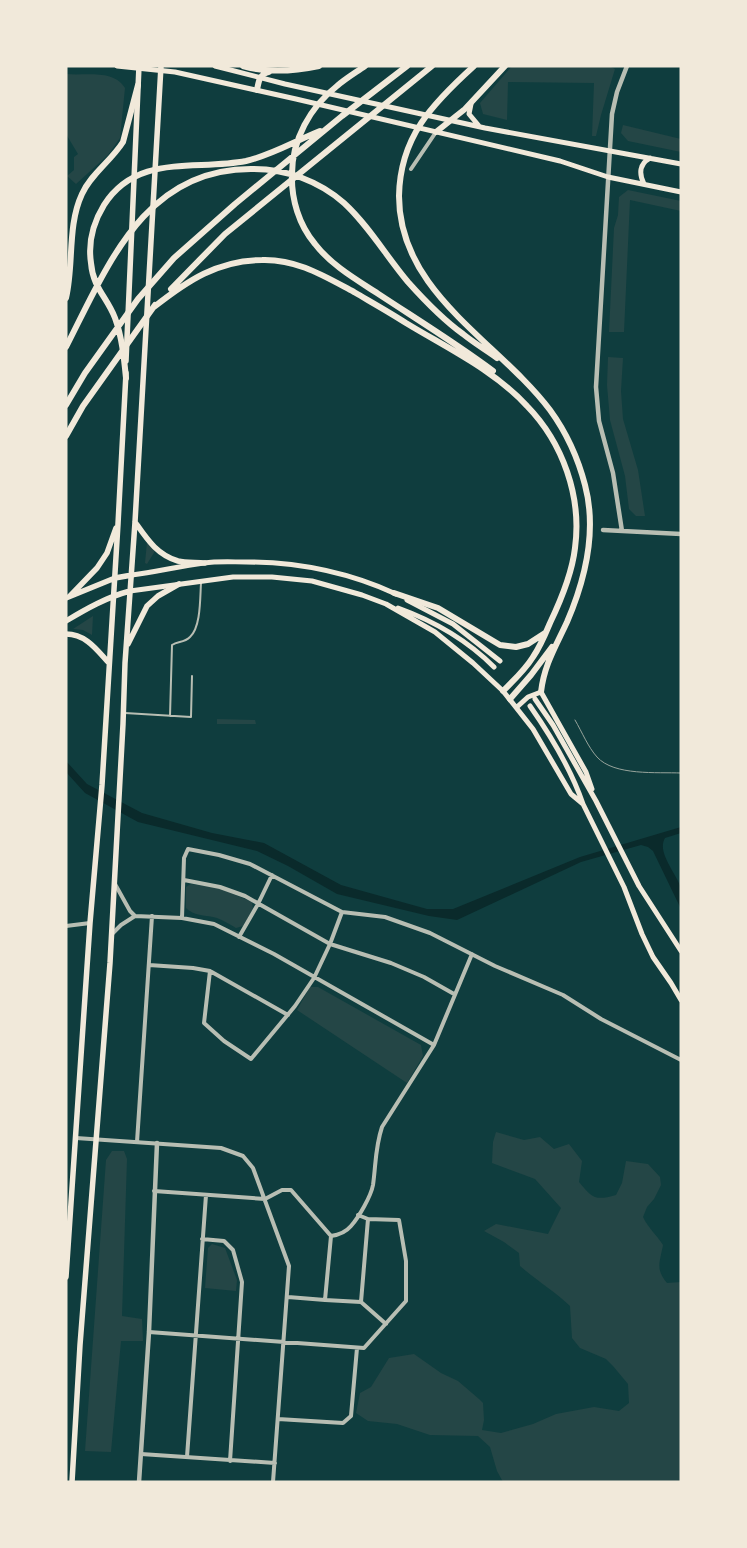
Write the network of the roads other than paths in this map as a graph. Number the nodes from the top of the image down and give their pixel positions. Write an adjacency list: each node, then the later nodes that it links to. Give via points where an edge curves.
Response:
1 (117, 66): 11 (main road)
2 (215, 66): 14 (main road)
3 (243, 66): 13 (highway)
4 (319, 66): 13 (highway)
5 (365, 66): 34 (highway, via 331,90 314,109 295,148 293,193 306,231 340,269 474,357)
6 (407, 66): 20 (highway)
7 (432, 66): 30 (highway, via 225,234)
8 (474, 66): 32 (highway, via 430,109 410,144 400,184 402,227 416,264 426,280)
9 (505, 66): 17 (highway)
10 (627, 66): 22 (street, via 612,114)
11 (139, 67): 12 (main road); 15 (main road)
12 (160, 69): 16 (main road); 37 (main road)
13 (275, 70): 14 (highway)
14 (259, 78): 16 (highway); 18 (main road)
15 (138, 85): 29 (highway, via 123,142 91,180 78,204); 33 (main road)
16 (257, 90): 21 (main road)
17 (472, 102): 18 (highway); 19 (main road, via 469,114)
18 (451, 119): 19 (main road); 21 (highway)
19 (479, 126): 22 (main road)
20 (328, 128): 33 (highway, via 253,159 151,170 135,176 106,202 97,219 90,255 94,279 115,320); 35 (highway, via 234,204 174,258 138,299 85,372)
21 (436, 132): 25 (street); 26 (main road, via 560,161)
22 (609, 151): 23 (main road); 26 (street)
23 (651, 158): 24 (main road); 27 (main road, via 642,167 640,175)
24 (681, 164)
25 (411, 169)
26 (608, 177): 27 (main road); 40 (street, via 596,387 599,421 613,473)
27 (644, 184): 28 (main road)
28 (681, 192)
29 (66, 298)
30 (154, 307): 34 (highway, via 205,272 239,262 292,263 323,275 397,317); 36 (highway, via 83,406)
31 (66, 347): 32 (highway, via 124,240 162,199 186,184 214,173 233,169 267,170 304,179 338,198 356,215 431,307)
32 (515, 372): 55 (highway, via 560,426 578,463 588,500 590,527 586,561 569,617)
33 (126, 378): 38 (main road)
34 (513, 391): 53 (highway, via 536,415 556,445 573,496 574,557)
35 (66, 405)
36 (66, 436)
37 (135, 522): 42 (main road, via 152,546 164,555 178,561); 43 (main road)
38 (118, 524): 44 (main road); 50 (main road, via 97,568)
39 (603, 530): 40 (street)
40 (622, 531): 41 (street)
41 (681, 534)
42 (205, 563): 43 (main road); 48 (main road, via 258,562 311,567 363,580)
43 (132, 575): 44 (main road); 47 (main road)
44 (115, 578): 49 (main road); 50 (main road)
45 (202, 581): 46 (main road); 51 (main road, via 248,576 293,578 336,587); 68 (lane, via 195,632 186,640 172,645)
46 (179, 584): 47 (main road); 56 (main road, via 147,606)
47 (130, 591): 49 (main road); 56 (main road)
48 (394, 593): 53 (highway, via 438,608 500,645 516,647 528,644); 57 (main road, via 453,624)
49 (113, 596): 52 (main road); 58 (main road)
50 (68, 597)
51 (386, 604): 59 (main road, via 418,615 456,636); 61 (main road, via 435,632)
52 (66, 622)
53 (546, 632): 61 (highway, via 534,657)
54 (66, 634): 58 (main road, via 85,638)
55 (557, 640): 62 (highway, via 543,676); 63 (highway)
56 (126, 648): 67 (main road)
57 (500, 661)
58 (110, 663): 79 (main road)
59 (494, 667)
60 (192, 676): 68 (lane, via 191,717)
61 (503, 691): 63 (main road)
62 (541, 692): 66 (main road); 69 (main road, via 586,772)
63 (510, 699): 66 (main road)
64 (535, 699): 69 (main road)
65 (530, 706): 70 (main road, via 554,742)
66 (516, 707): 70 (main road, via 533,729 571,794)
67 (124, 713): 68 (lane); 73 (main road)
68 (170, 716)
69 (596, 801): 84 (main road, via 629,868)
70 (583, 804): 90 (main road, via 624,887 653,957)
71 (272, 875): 72 (street, via 250,864 188,849 184,858); 74 (street); 75 (street)
72 (184, 880): 74 (street, via 220,887); 78 (street)
73 (114, 883): 76 (street); 81 (main road)
74 (258, 904): 82 (street); 83 (street)
75 (342, 912): 83 (street); 85 (street, via 385,917 430,932)
76 (135, 916): 77 (street); 81 (street)
77 (152, 916): 78 (street); 86 (street)
78 (182, 918): 82 (street, via 214,924)
79 (90, 923): 80 (street); 94 (main road)
80 (66, 926)
81 (111, 935): 95 (main road)
82 (238, 937): 88 (street)
83 (330, 944): 88 (street); 89 (street, via 391,963)
84 (681, 952)
85 (472, 954): 89 (street); 93 (street, via 558,992 601,1019)
86 (149, 965): 87 (street); 96 (street)
87 (210, 971): 91 (street); 91 (street, via 204,1023 251,1059)
88 (314, 978): 91 (street); 92 (street)
89 (454, 994): 92 (street)
90 (681, 1000)
91 (288, 1015)
92 (434, 1045): 101 (street, via 382,1127 377,1142 373,1187)
93 (681, 1060)
94 (76, 1138): 95 (street); 105 (main road)
95 (95, 1139): 96 (street); 120 (main road)
96 (137, 1142): 97 (street)
97 (157, 1143): 98 (street); 100 (street, via 222,1148 243,1156 253,1168)
98 (154, 1191): 99 (street); 110 (street)
99 (206, 1195): 100 (street); 104 (street)
100 (265, 1199): 103 (street, via 282,1190 290,1190); 106 (street, via 289,1266)
101 (358, 1215): 102 (street); 103 (street, via 351,1227)
102 (368, 1219): 108 (street); 109 (street, via 399,1220 406,1261 406,1301)
103 (331, 1236): 107 (street)
104 (202, 1239): 111 (street); 112 (street, via 224,1241 233,1250 242,1282)
105 (66, 1277)
106 (288, 1297): 107 (street); 113 (street)
107 (325, 1300): 108 (street)
108 (361, 1302): 109 (street)
109 (386, 1324): 114 (street, via 364,1348)
110 (149, 1332): 111 (street); 116 (street)
111 (195, 1336): 112 (street); 117 (street)
112 (238, 1338): 113 (street); 118 (street)
113 (284, 1341): 114 (street); 115 (street)
114 (357, 1348): 115 (street, via 351,1416 343,1423)
115 (278, 1419): 119 (street)
116 (141, 1454): 117 (street); 121 (street)
117 (187, 1457): 118 (street)
118 (230, 1461): 119 (street)
119 (275, 1463): 122 (street)
120 (72, 1482)
121 (139, 1482)
122 (273, 1482)

